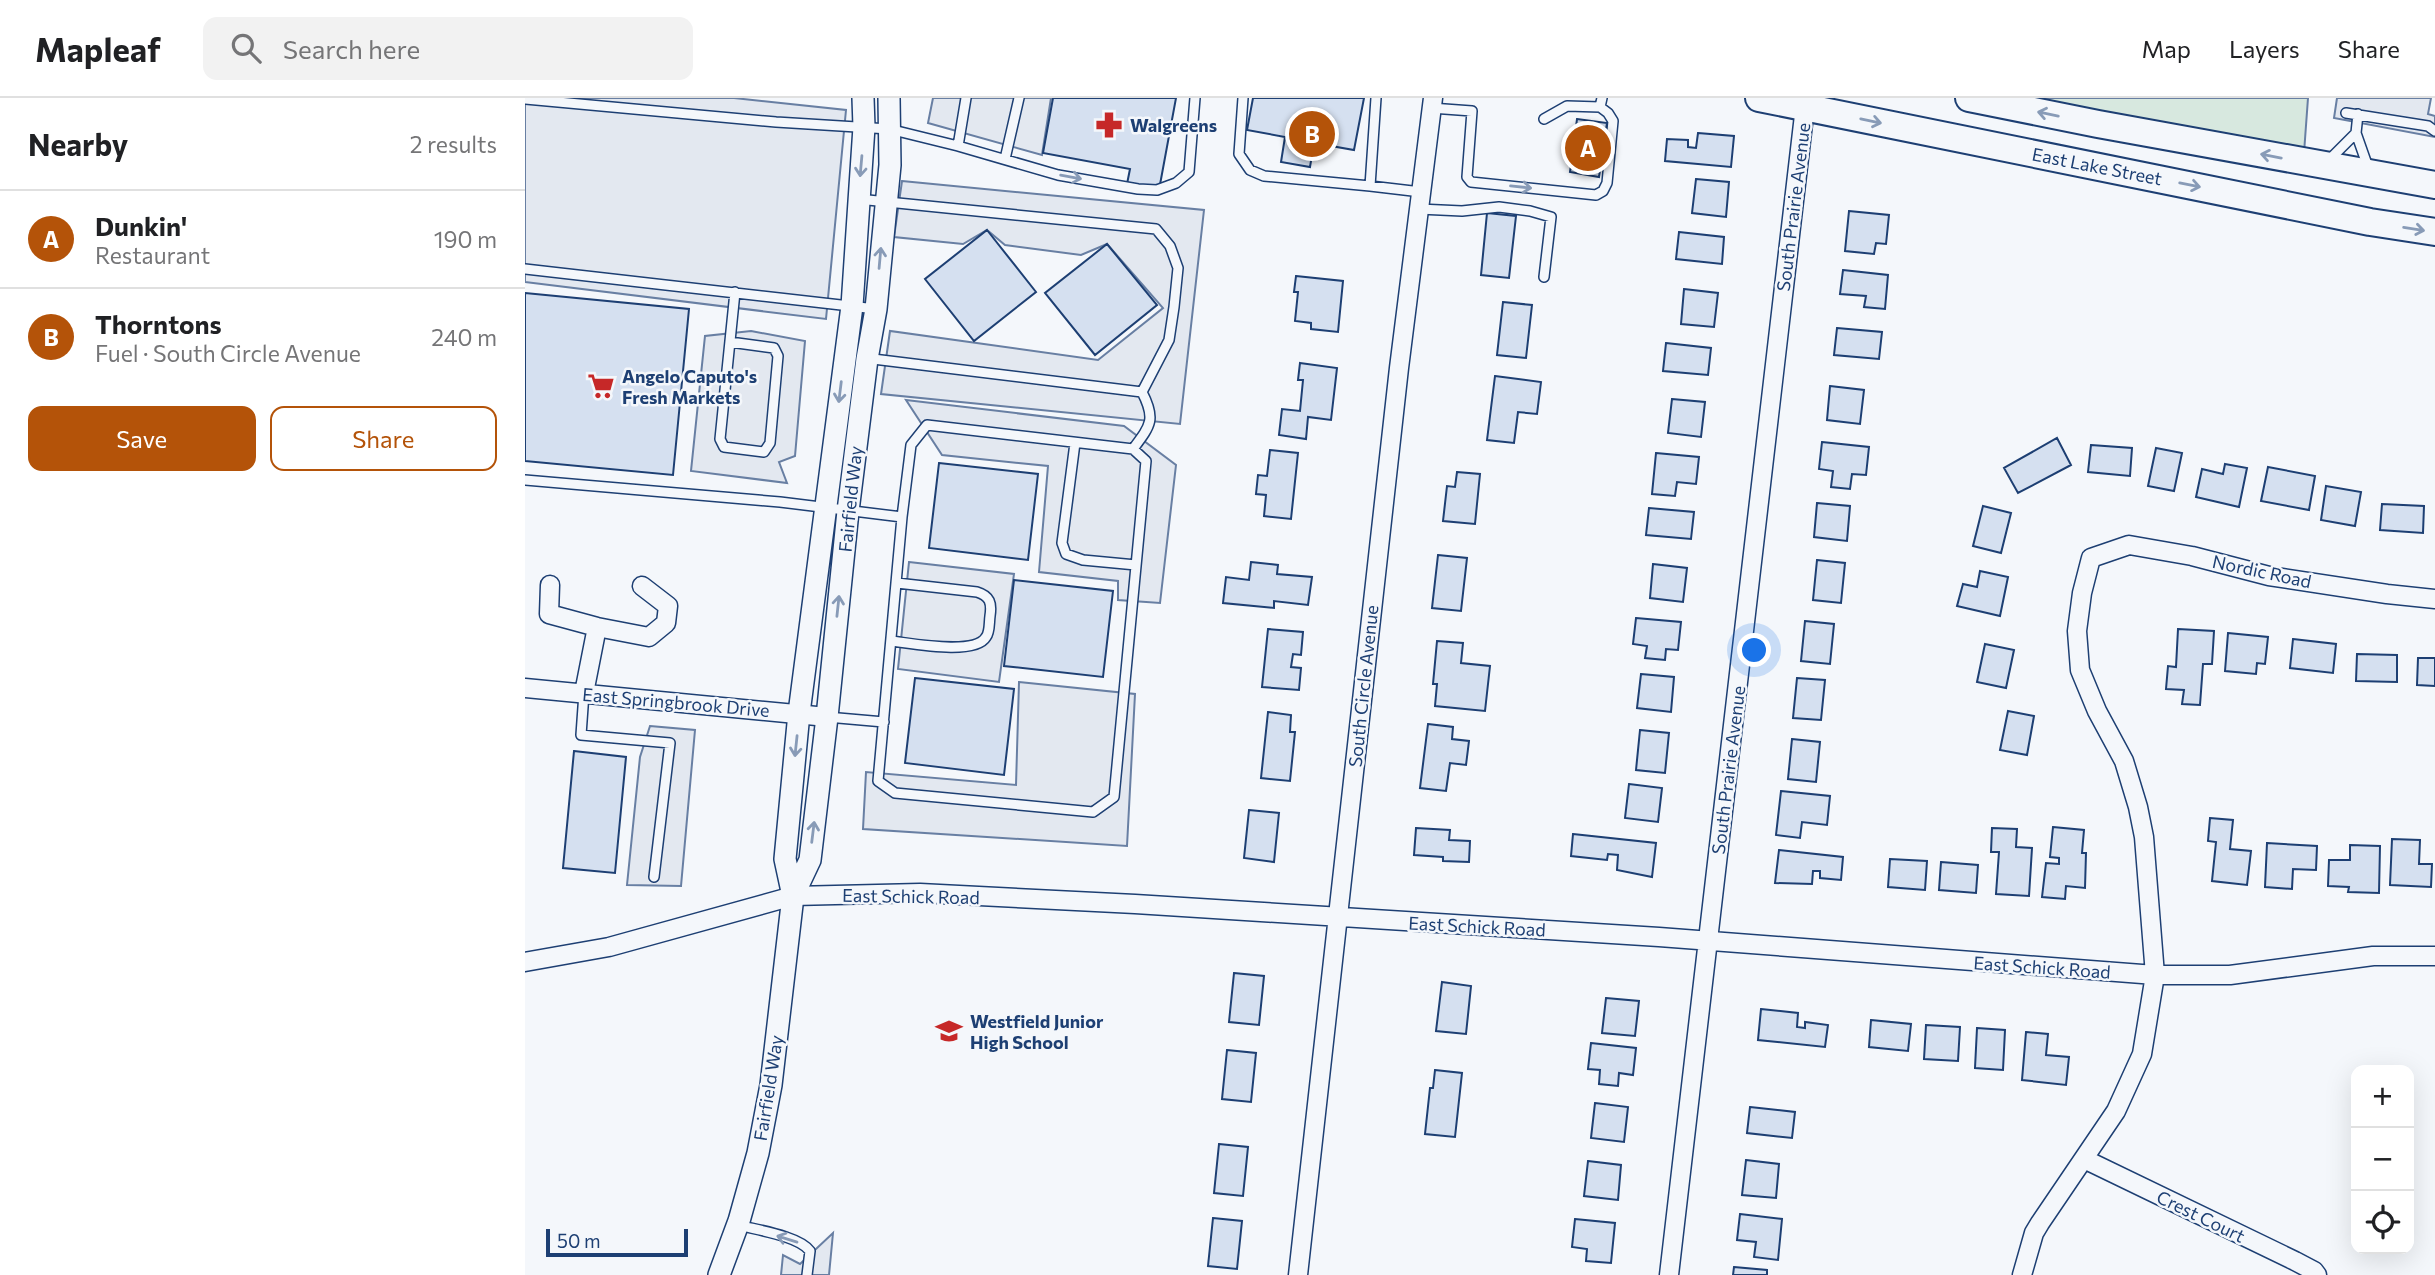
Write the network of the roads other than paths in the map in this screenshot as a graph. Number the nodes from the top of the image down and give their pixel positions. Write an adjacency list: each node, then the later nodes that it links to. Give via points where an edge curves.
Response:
1 (863, 98): 18 (street, Fairfield Way)
2 (889, 98): 19 (street, Fairfield Way)
3 (966, 98): 21 (lane)
4 (1019, 98): 22 (lane)
5 (1195, 98): 22 (lane, one-way to 5, via 1058,175 1157,190 1189,172)
6 (1243, 98): 26 (lane, via 1239,153 1251,170 1264,176)
7 (1376, 98): 26 (lane)
8 (1759, 98): 11 (main road, East Lake Street)
9 (1969, 98): 23 (main road, one-way to 9)
10 (525, 99): 18 (lane)
11 (1805, 102): 30 (main road, East Lake Street, one-way to 30); 61 (street, South Prairie Avenue)
12 (1432, 103): 13 (lane, one-way to 13, via 1472,111 1467,165 1471,182 1596,195 1607,183 1613,121); 28 (street, South Circle Avenue)
13 (1601, 103): 16 (lane, via 1567,106)
14 (2346, 113): 15 (lane)
15 (2358, 114): 17 (lane); 20 (lane)
16 (1544, 119)
17 (2433, 126)
18 (864, 127): 19 (lane); 27 (street, Fairfield Way, one-way to 27)
19 (889, 129): 21 (lane); 29 (street, Fairfield Way)
20 (2356, 133): 23 (lane); 24 (lane)
21 (958, 146): 22 (lane)
22 (1005, 159)
23 (2322, 166): 24 (main road)
24 (2370, 175): 25 (main road)
25 (2435, 185)
26 (1370, 186): 28 (lane)
27 (858, 199): 29 (lane); 34 (street, Fairfield Way)
28 (1420, 200): 32 (lane, via 1462,211 1499,207 1551,217); 60 (street, South Circle Avenue)
29 (886, 202): 35 (street, Fairfield Way, one-way to 29); 39 (lane, via 1156,229 1170,246 1178,268 1169,340)
30 (2435, 232)
31 (525, 269): 33 (lane)
32 (1544, 277)
33 (735, 292): 34 (lane); 36 (lane)
34 (852, 306): 35 (lane); 37 (street, Fairfield Way)
35 (876, 309): 38 (street, Fairfield Way)
36 (730, 342): 36 (lane, via 720,439 724,447 764,452 770,443 778,356 774,348)
37 (845, 353): 38 (lane); 43 (street, Fairfield Way, one-way to 43)
38 (867, 359): 39 (lane); 44 (street, Fairfield Way)
39 (1142, 391): 41 (lane, via 1151,410 1149,428)
40 (1075, 443): 41 (lane); 45 (lane, via 927,425 912,445); 46 (lane, via 1062,543 1066,555)
41 (1133, 449): 46 (lane, via 1146,461)
42 (525, 480): 43 (lane)
43 (825, 508): 44 (lane); 55 (street, Fairfield Way)
44 (848, 511): 45 (lane); 56 (street, Fairfield Way, one-way to 44)
45 (902, 517): 47 (lane)
46 (1136, 565): 57 (lane, via 1114,797 1093,812 895,793 878,780)
47 (897, 583): 52 (lane); 52 (lane, via 977,592 992,604 988,636 982,642 956,648)
48 (550, 585): 51 (street, via 549,614)
49 (642, 586): 51 (street, via 668,606 666,623 649,637)
50 (2435, 599): 64 (street, Nordic Road, via 2269,576 2129,545 2086,553 2077,631 2080,670 2124,761 2138,807)
51 (597, 627): 54 (street)
52 (891, 641): 57 (lane)
53 (525, 688): 54 (street, East Springbrook Drive)
54 (583, 694): 55 (street, East Springbrook Drive); 58 (lane, via 582,735 670,743)
55 (800, 713): 56 (street, East Springbrook Drive); 59 (street, Fairfield Way, one-way to 59, via 785,859)
56 (828, 717): 57 (lane); 59 (street, Fairfield Way, one-way to 56, via 810,860)
57 (884, 722)
58 (653, 877)
59 (793, 896): 60 (street, East Schick Road, via 920,893); 63 (street, East Schick Road, via 608,947); 66 (street, Fairfield Way, via 771,1085)
60 (1337, 918): 61 (street, East Schick Road); 69 (street, South Circle Avenue)
61 (1709, 941): 64 (street, East Schick Road); 70 (street, South Prairie Avenue)
62 (2435, 956): 64 (street, East Schick Road, via 2373,956 2230,975)
63 (525, 961)
64 (2155, 975): 65 (street, via 2142,1054 2116,1111)
65 (2084, 1159): 71 (street, via 2034,1233); 72 (street, Crest Court)
66 (738, 1225): 67 (street, Fairfield Way); 68 (lane, one-way to 66, via 807,1246)
67 (719, 1275)
68 (807, 1275)
69 (1298, 1275)
70 (1669, 1275)
71 (2022, 1275)
72 (2317, 1275)

